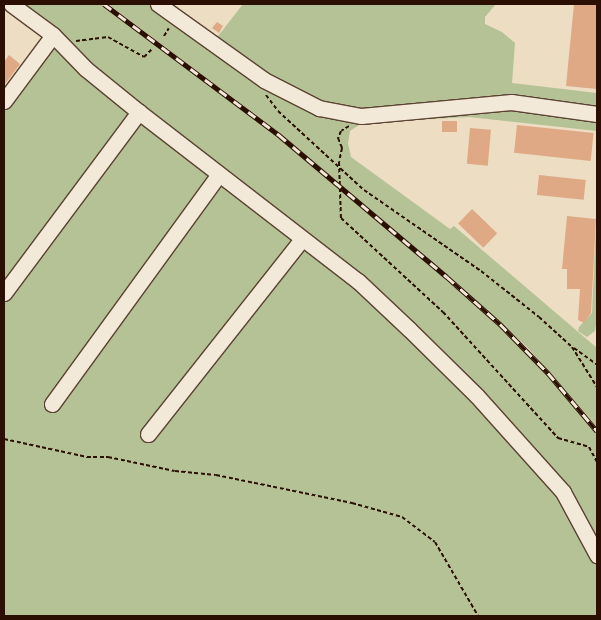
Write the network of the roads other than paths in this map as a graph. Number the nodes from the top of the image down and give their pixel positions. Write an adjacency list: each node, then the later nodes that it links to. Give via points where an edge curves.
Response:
1 (11, 4): 3 (street)
2 (158, 4): 6 (street, via 264,80 305,103 362,116 501,102)
3 (53, 35): 4 (street); 5 (street, via 86,69)
4 (4, 101)
5 (139, 112): 7 (street); 9 (street)
6 (597, 114)
7 (219, 174): 8 (street); 10 (street)
8 (302, 239): 11 (street); 12 (street, via 358,281 476,396 563,492)
9 (4, 293)
10 (52, 404)
11 (148, 434)
12 (597, 555)

